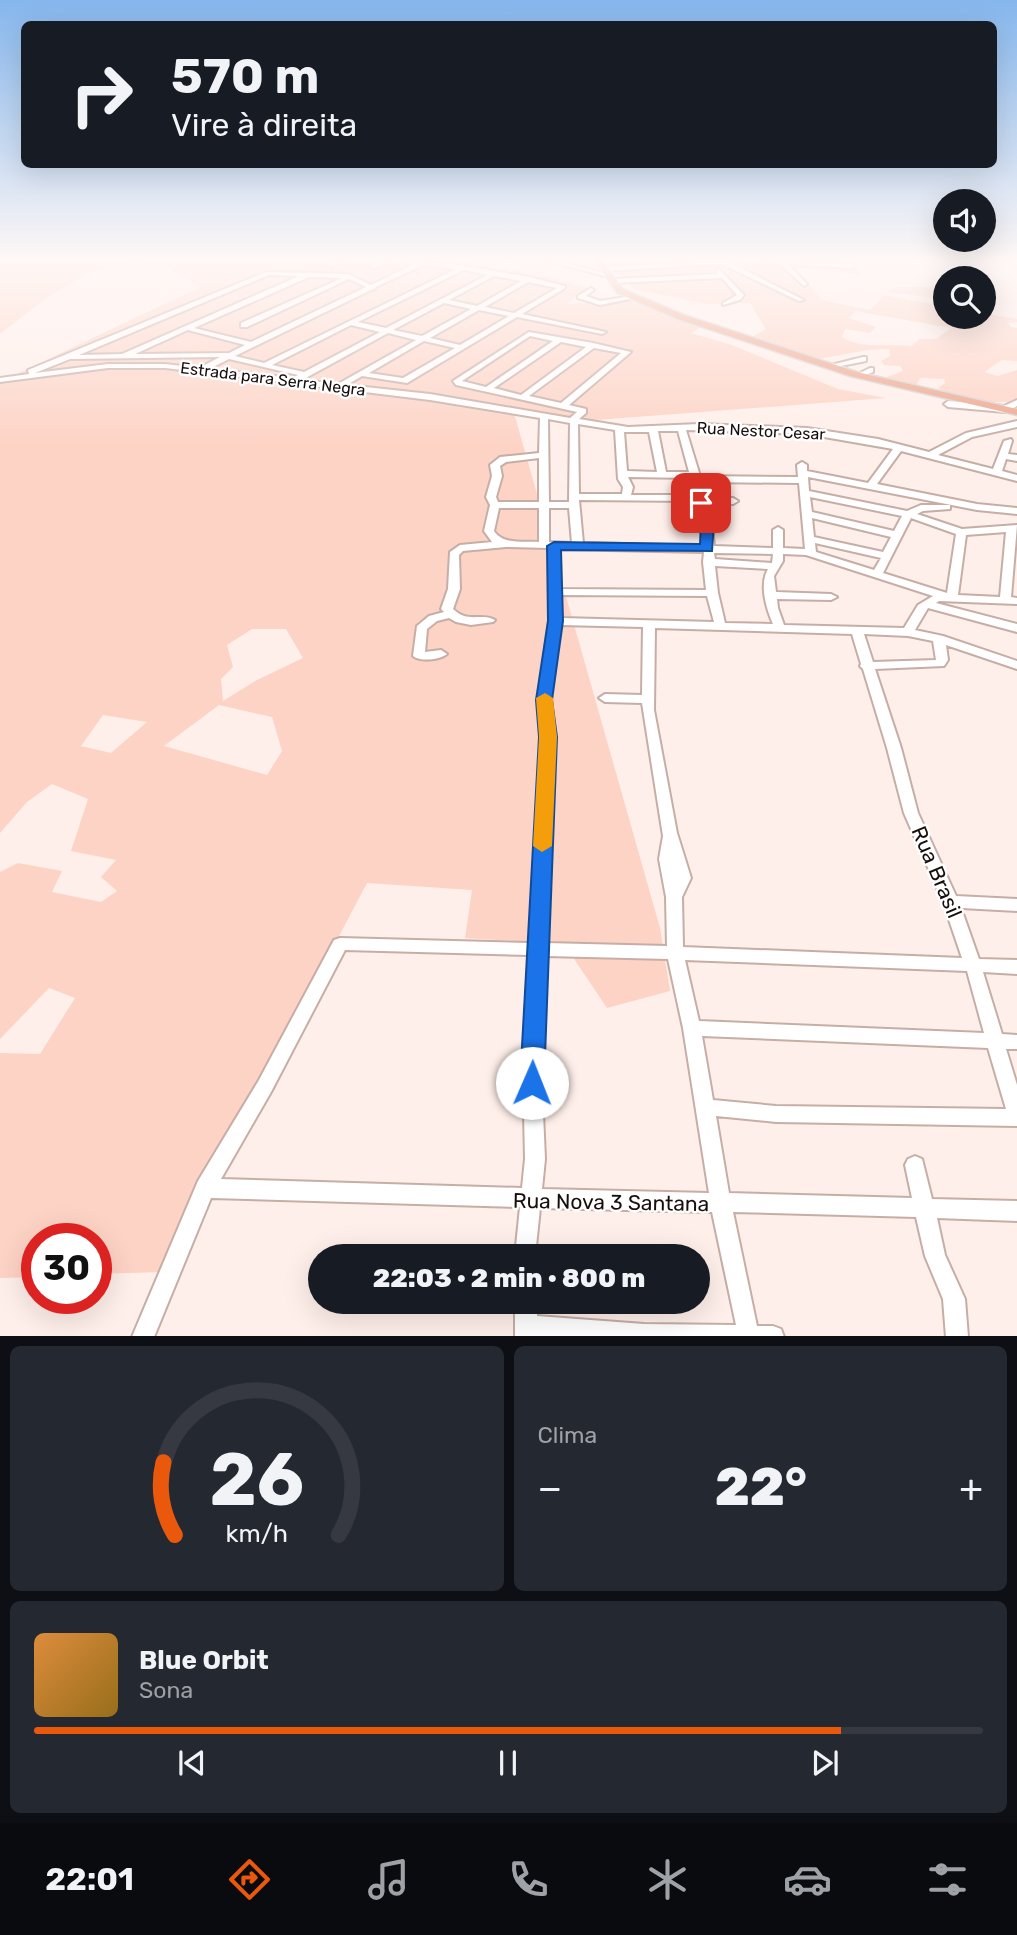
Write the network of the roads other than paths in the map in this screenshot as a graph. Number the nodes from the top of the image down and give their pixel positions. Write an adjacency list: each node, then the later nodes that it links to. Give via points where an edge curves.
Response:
1 (147, 323): 22 (street)
2 (198, 323): 13 (street)
3 (248, 323): 12 (street)
4 (299, 323): 18 (street)
5 (350, 323): 25 (street)
6 (351, 323): 14 (street)
7 (402, 323): 14 (street)
8 (453, 323): 17 (street)
9 (501, 323): 20 (street)
10 (554, 323): 15 (street)
11 (699, 323): 26 (main road)
12 (244, 325)
13 (187, 328): 18 (street); 23 (street)
14 (386, 332): 17 (street); 28 (street)
15 (602, 332)
16 (560, 339): 19 (street); 34 (street); 34 (street, via 525,335 457,381)
17 (423, 340): 20 (street); 29 (street)
18 (253, 345): 21 (street)
19 (593, 345): 35 (street); 38 (street, via 627,352)
20 (461, 347): 29 (street, via 402,382)
21 (230, 356): 23 (street); 25 (street); 27 (street)
22 (66, 357): 23 (street); 30 (street)
23 (122, 357)
24 (863, 359): 26 (street)
25 (265, 365): 28 (street)
26 (831, 366): 39 (main road)
27 (198, 371): 30 (street, Estrada para Serra Negra, via 126,365); 32 (street, Estrada para Serra Negra)
28 (305, 374): 32 (street); 33 (street)
29 (362, 374): 33 (street)
30 (18, 377): 31 (street, Estrada para Serra Negra)
31 (0, 380)
32 (289, 383): 33 (street, Estrada para Serra Negra)
33 (340, 386): 41 (street, Estrada para Serra Negra)
34 (488, 389): 35 (street)
35 (523, 397): 38 (street)
36 (1017, 403): 39 (street)
37 (948, 404): 39 (street)
38 (563, 406): 42 (street, via 583,410)
39 (1005, 409): 40 (main road)
40 (1017, 412)
41 (544, 415): 42 (street, Rua Nestor Cesar); 49 (street)
42 (574, 419): 45 (street, Rua Nestor Cesar); 63 (street)
43 (1017, 424): 50 (street, via 969,435)
44 (681, 427): 46 (street, Rua Nestor Cesar); 48 (street, Rua Nestor Cesar, via 807,431); 57 (street)
45 (619, 428): 46 (street, Rua Nestor Cesar); 54 (street)
46 (653, 430): 55 (street)
47 (1008, 442): 51 (street)
48 (899, 447): 50 (street, Rua Nestor Cesar); 59 (street)
49 (545, 455): 65 (street, via 498,461 491,497); 66 (street)
50 (929, 456): 56 (street, Rua Nestor Cesar)
51 (1003, 456): 52 (street); 56 (street)
52 (1017, 458)
53 (803, 472): 57 (street); 59 (street); 60 (street)
54 (623, 474): 55 (street); 61 (street)
55 (662, 474): 57 (street)
56 (996, 474): 58 (street, Rua Nestor Cesar)
57 (695, 477): 62 (street)
58 (1017, 478)
59 (870, 487): 67 (street)
60 (805, 493): 69 (street); 70 (street)
61 (626, 497): 62 (street); 63 (street)
62 (699, 500): 64 (street); 79 (street, via 707,523)
63 (574, 501): 66 (street); 78 (street)
64 (733, 501)
65 (495, 505): 66 (street); 76 (street, via 489,534)
66 (546, 505): 77 (street)
67 (977, 507): 68 (street); 70 (street, via 921,508)
68 (1017, 511)
69 (806, 514): 74 (street); 75 (street)
70 (908, 514): 73 (street); 74 (street)
71 (1014, 528): 73 (street); 91 (street)
72 (778, 530): 80 (street)
73 (961, 532): 90 (street)
74 (898, 535): 82 (street)
75 (809, 539): 81 (street); 82 (street)
76 (506, 544): 77 (street); 93 (street, via 465,546 455,552 454,589 447,608)
77 (549, 546): 78 (street); 86 (street)
78 (578, 547): 79 (street)
79 (707, 548): 80 (street); 83 (street)
80 (779, 551): 81 (street); 84 (street)
81 (810, 552): 85 (street, via 819,559)
82 (888, 556): 85 (street)
83 (708, 562): 84 (street); 87 (street)
84 (772, 569): 88 (street)
85 (877, 575): 90 (street)
86 (556, 592): 87 (street); 95 (street)
87 (712, 593): 97 (street)
88 (772, 595): 89 (street); 98 (street)
89 (831, 597)
90 (950, 597): 91 (street); 92 (street)
91 (1011, 600)
92 (925, 604): 99 (street); 101 (street)
93 (451, 614): 94 (street, via 469,622); 103 (street, via 433,618 421,628 419,656)
94 (489, 620)
95 (555, 621): 96 (street); 110 (street, via 544,700 548,737)
96 (649, 623): 97 (street); 107 (street)
97 (720, 624): 98 (street)
98 (779, 626): 100 (street)
99 (1017, 628)
100 (856, 629): 101 (street); 104 (street, Rua Brasil)
101 (908, 632): 102 (street)
102 (939, 639): 104 (street, via 940,663); 105 (street)
103 (441, 654)
104 (866, 666): 108 (street, Rua Brasil, via 912,813)
105 (1015, 667)
106 (605, 698): 107 (street)
107 (648, 699): 111 (street, via 670,833 684,878 674,897)
108 (951, 902): 109 (street); 112 (street, Rua Brasil)
109 (1017, 905)
110 (538, 951): 111 (street); 120 (street, via 340,944); 121 (street)
111 (675, 953): 112 (street); 114 (street)
112 (974, 965): 113 (street); 115 (street, Rua Brasil)
113 (1017, 967)
114 (692, 1028): 115 (street); 117 (street)
115 (997, 1041): 116 (street); 118 (street, Rua Brasil)
116 (1017, 1042)
117 (704, 1107): 118 (street, via 776,1114); 122 (street)
118 (1017, 1117)
119 (915, 1165): 123 (street)
120 (205, 1188): 121 (street, Rua Nova 3 Santana); 127 (street)
121 (532, 1198): 122 (street, Rua Nova 3 Santana); 125 (street)
122 (721, 1205): 123 (street, Rua Nova 3 Santana); 128 (street)
123 (923, 1208): 124 (street, Rua Nova 3 Santana); 130 (street, via 935,1256 954,1299)
124 (1017, 1210)
125 (526, 1244)
126 (526, 1331): 128 (street)
127 (143, 1336)
128 (749, 1336): 129 (street)
129 (773, 1336)
130 (957, 1336)

